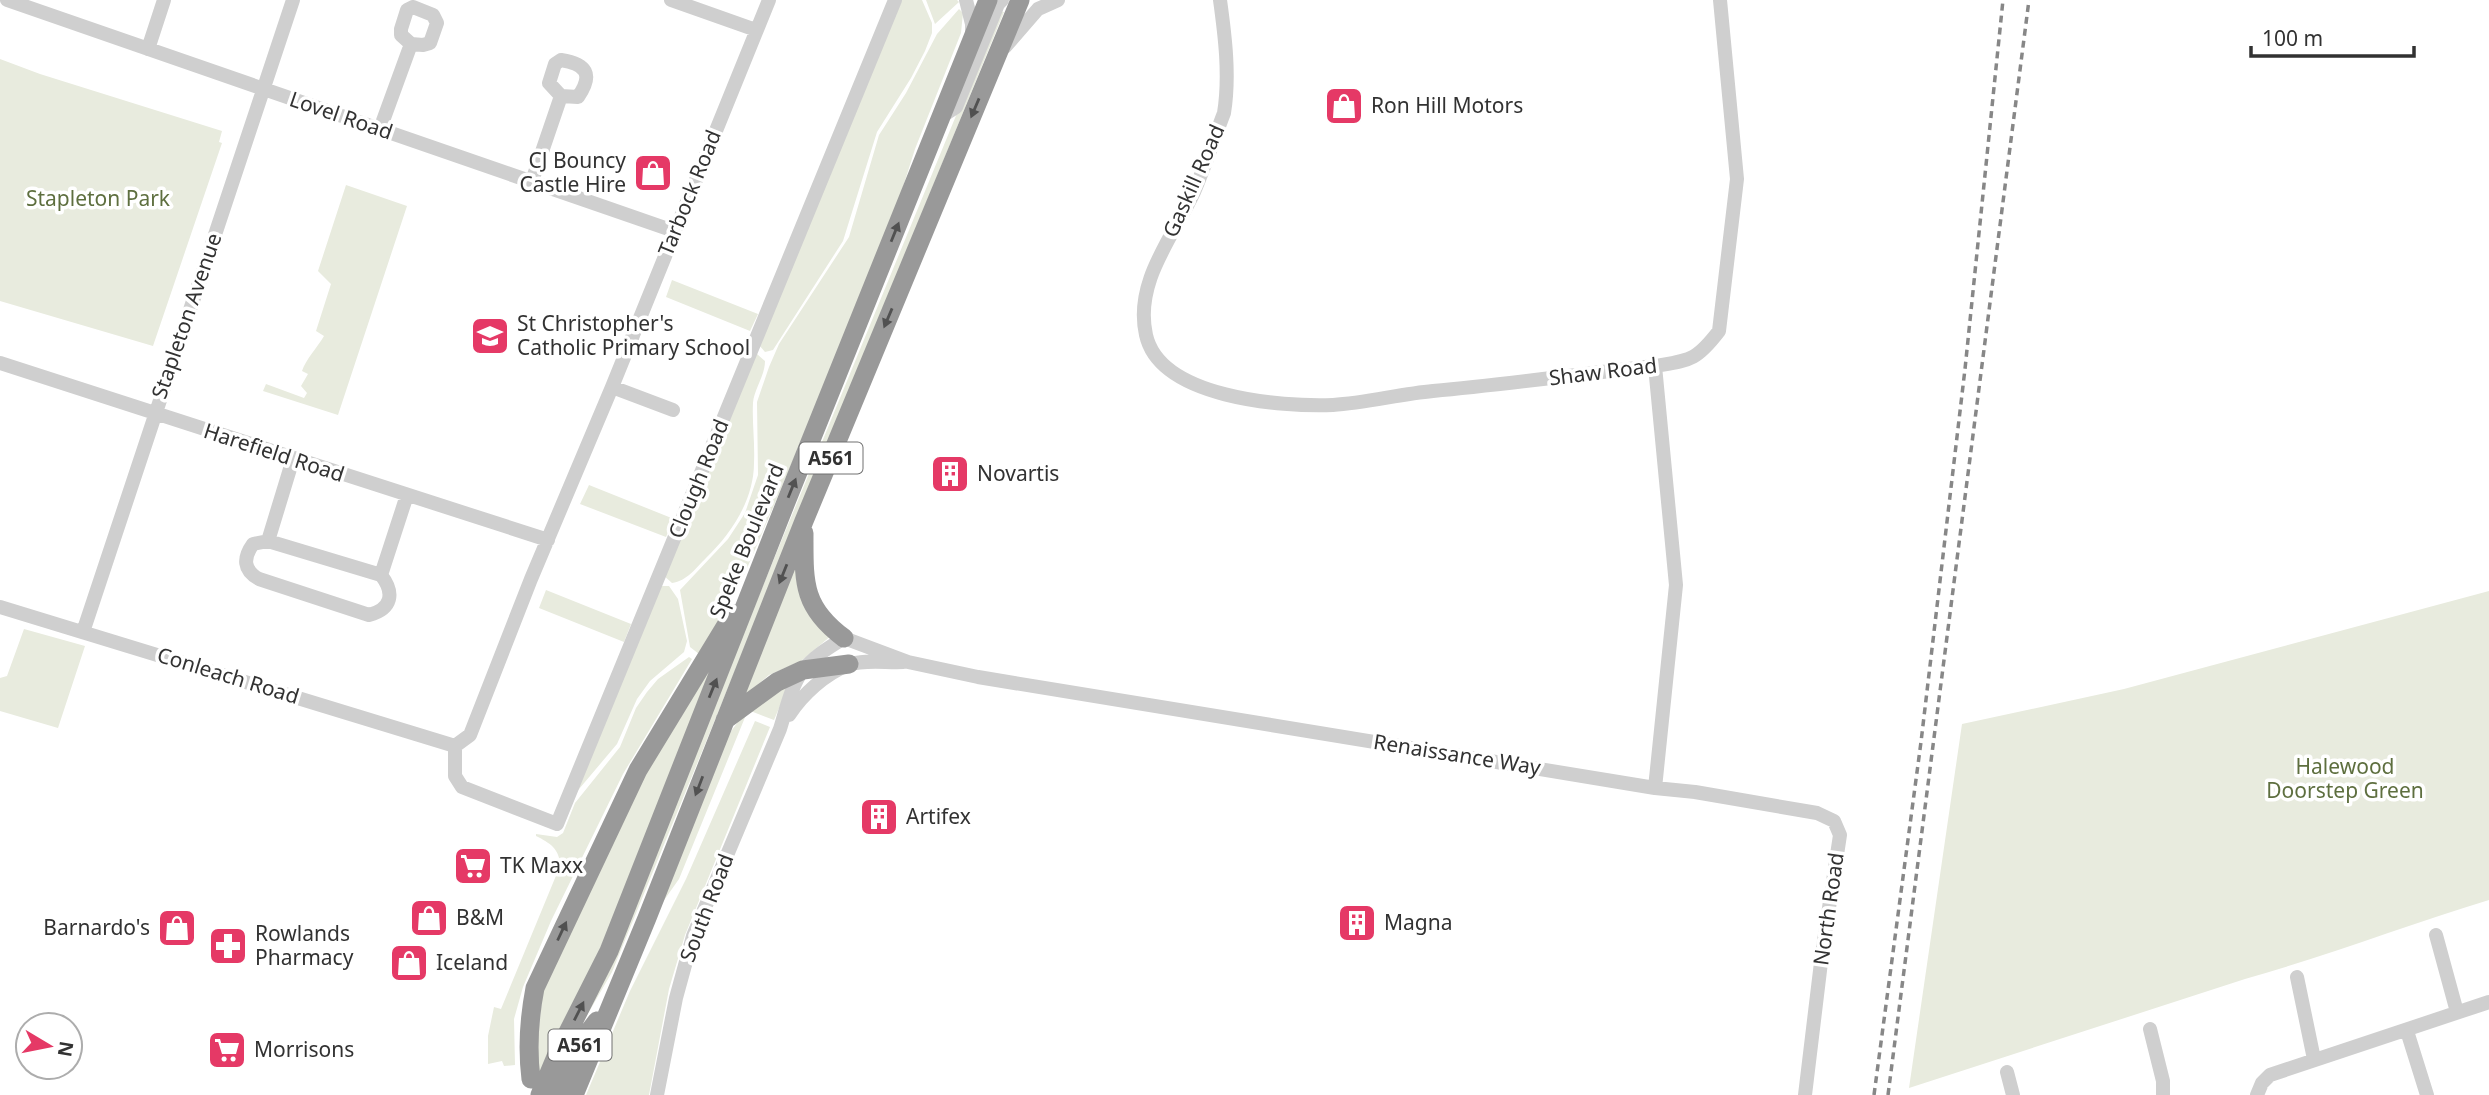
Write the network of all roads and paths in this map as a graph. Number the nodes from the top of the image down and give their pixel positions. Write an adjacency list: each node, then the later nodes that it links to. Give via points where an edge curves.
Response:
1 (7, 0): 17 (street, Lovel Road)
2 (163, 0): 17 (street)
3 (293, 0): 19 (street, Stapleton Avenue)
4 (671, 0): 14 (street)
5 (768, 0): 14 (street, Tarbock Road)
6 (895, 0): 46 (street, Clough Road, via 557,824 462,787 455,776)
7 (965, 0): 15 (street)
8 (988, 0): 15 (highway, Speke Boulevard / A561)
9 (1002, 0): 21 (street, A561, via 956,107)
10 (1020, 0): 18 (highway, A561)
11 (1058, 0): 18 (street, via 1038,9)
12 (1220, 0): 25 (street, Gaskill Road, via 1225,36 1224,113 1194,192 1153,270 1144,299 1146,335)
13 (1720, 0): 27 (street, Shaw Road, via 1737,179 1719,331 1690,360)
14 (756, 30): 24 (street, Tarbock Road)
15 (972, 42): 21 (highway, Speke Boulevard / A561)
16 (411, 44): 22 (street)
17 (148, 49): 19 (street, Lovel Road)
18 (995, 62): 33 (highway, A561, one-way to 33)
19 (264, 90): 22 (street, Lovel Road); 30 (street, Stapleton Avenue)
20 (561, 96): 23 (street)
21 (942, 116): 37 (highway, Speke Boulevard / A561, one-way to 21)
22 (380, 129): 23 (street, Lovel Road)
23 (532, 181): 24 (street, Lovel Road)
24 (674, 231): 28 (street, Tarbock Road)
25 (1156, 356): 27 (street, Shaw Road, via 1173,373 1229,395 1334,405)
26 (0, 363): 30 (street, Harefield Road)
27 (1655, 366): 47 (street, via 1676,585)
28 (612, 387): 29 (street); 34 (street, Tarbock Road)
29 (673, 410)
30 (155, 414): 31 (street, Harefield Road); 39 (street, Stapleton Avenue)
31 (293, 459): 32 (street, Harefield Road); 35 (street)
32 (407, 495): 34 (street, Harefield Road); 36 (street)
33 (804, 521): 40 (highway, via 804,570 811,604 827,625); 44 (highway, A561, one-way to 44)
34 (548, 540): 46 (street, Tarbock Road, via 470,735)
35 (268, 541): 36 (street); 36 (street, via 253,544 248,551 246,567 251,575 369,615 379,612 388,600 390,592)
36 (381, 575)
37 (758, 575): 57 (highway, Speke Boulevard / A561, one-way to 37, via 609,951); 57 (highway, one-way to 37, via 528,1042 535,988 638,770)
38 (0, 607): 39 (street, Conleach Road)
39 (83, 632): 46 (street, Conleach Road)
40 (845, 638): 41 (street, Renaissance Way); 43 (street, South Road)
41 (908, 662): 42 (street, South Road); 47 (street, Renaissance Way)
42 (849, 664): 43 (highway); 45 (street, South Road, via 799,700)
43 (803, 670): 44 (highway, via 777,682); 45 (street, South Road)
44 (725, 720): 50 (highway, A561, one-way to 50)
45 (780, 729): 60 (street, South Road, via 693,936)
46 (455, 746)
47 (1656, 788): 61 (street, North Road, via 1817,813 1834,821 1840,835)
48 (2436, 935): 52 (street)
49 (2297, 977): 55 (street)
50 (613, 1001): 58 (highway, A561, via 581,1042); 59 (highway, A561)
51 (2489, 1002): 52 (street)
52 (2457, 1012): 54 (street)
53 (2150, 1029): 63 (street)
54 (2407, 1031): 55 (street); 65 (street)
55 (2314, 1059): 64 (street, via 2270,1075)
56 (2007, 1072): 62 (street)
57 (535, 1087)
58 (556, 1095)
59 (574, 1095)
60 (657, 1095)
61 (1805, 1095)
62 (2013, 1095)
63 (2163, 1095)
64 (2257, 1095)
65 (2427, 1095)

